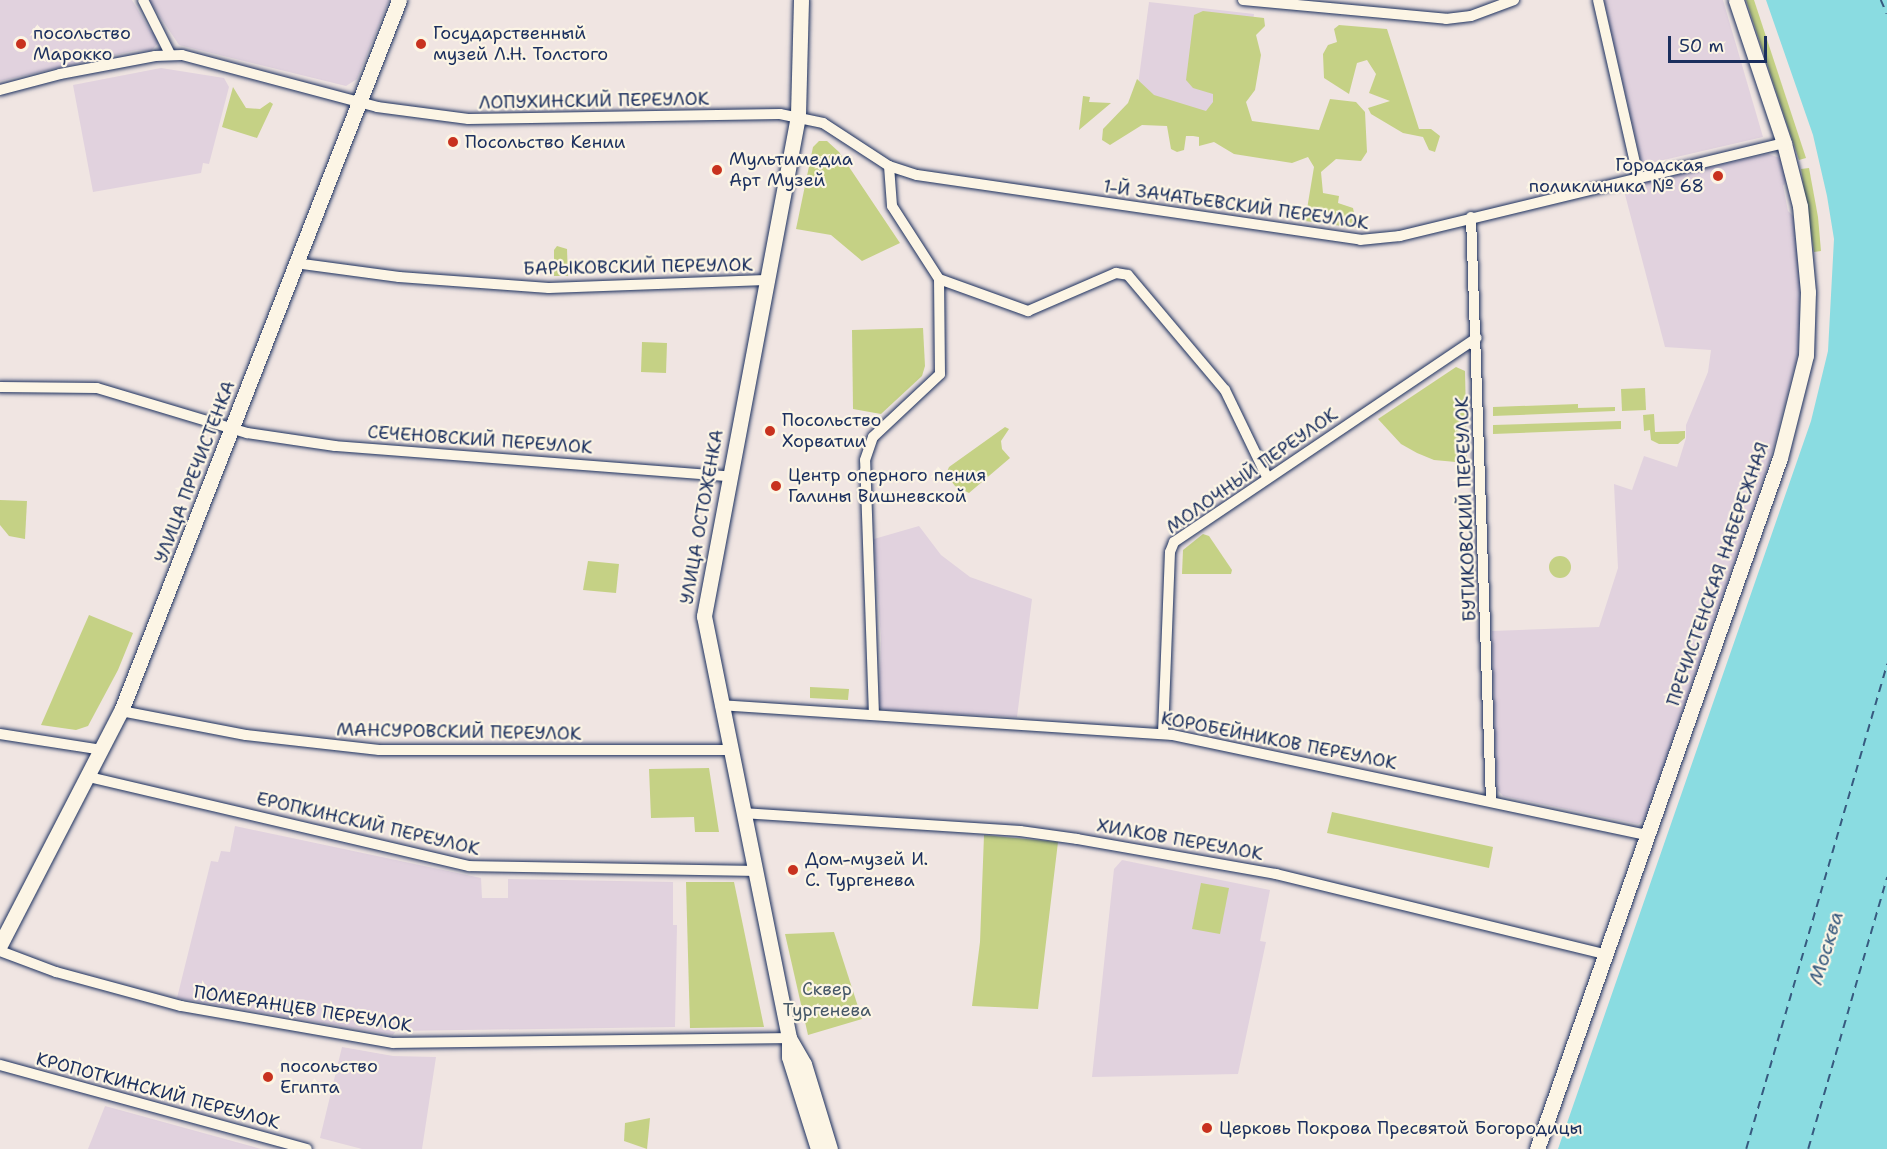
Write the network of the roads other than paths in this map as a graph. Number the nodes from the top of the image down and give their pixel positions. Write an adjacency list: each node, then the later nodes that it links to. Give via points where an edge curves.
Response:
1 (142, 0): 8 (street)
2 (399, 0): 10 (main road, УЛИЦА ПРЕЧИСТЕНКА)
3 (801, 0): 11 (main road, УЛИЦА ОСТОЖЕНКА)
4 (1243, 0): 5 (street, via 1446,19 1471,16)
5 (1514, 0)
6 (1598, 0): 14 (street)
7 (1736, 0): 12 (main road, ПРЕЧИСТЕНСКАЯ НАБЕРЕЖНАЯ)
8 (170, 54): 9 (street, ЛОПУХИНСКИЙ ПЕРЕУЛОК, via 60,74); 10 (street, ЛОПУХИНСКИЙ ПЕРЕУЛОК)
9 (0, 90)
10 (357, 100): 11 (street, ЛОПУХИНСКИЙ ПЕРЕУЛОК, via 391,109 495,121); 16 (main road, УЛИЦА ПРЕЧИСТЕНКА)
11 (798, 116): 13 (street, 1-Й ЗАЧАТЬЕВСКИЙ ПЕРЕУЛОК, via 833,127); 18 (main road, УЛИЦА ОСТОЖЕНКА)
12 (1784, 143): 14 (street, 1-Й ЗАЧАТЬЕВСКИЙ ПЕРЕУЛОК); 34 (main road, ПРЕЧИСТЕНСКАЯ НАБЕРЕЖНАЯ, via 1800,206 1808,292 1806,355 1800,390)
13 (889, 166): 15 (street, 1-Й ЗАЧАТЬЕВСКИЙ ПЕРЕУЛОК, via 917,175 1335,238 1381,240); 17 (street, via 892,206)
14 (1638, 176): 15 (street, 1-Й ЗАЧАТЬЕВСКИЙ ПЕРЕУЛОК)
15 (1471, 217): 19 (street, БУТИКОВСКИЙ ПЕРЕУЛОК)
16 (296, 263): 18 (street, БАРЫКОВСКИЙ ПЕРЕУЛОК, via 399,277 549,288); 21 (main road, УЛИЦА ПРЕЧИСТЕНКА)
17 (939, 279): 23 (street, via 1028,311 1116,273 1128,275 1225,390); 26 (street, via 940,374 873,437 865,460)
18 (766, 280): 22 (main road, УЛИЦА ОСТОЖЕНКА)
19 (1477, 338): 23 (street, МОЛОЧНЫЙ ПЕРЕУЛОК); 32 (street, БУТИКОВСКИЙ ПЕРЕУЛОК)
20 (0, 387): 21 (street, СЕЧЕНОВСКИЙ ПЕРЕУЛОК, via 97,388)
21 (231, 429): 22 (street, СЕЧЕНОВСКИЙ ПЕРЕУЛОК, via 346,447); 25 (main road, УЛИЦА ПРЕЧИСТЕНКА)
22 (728, 476): 24 (main road, УЛИЦА ОСТОЖЕНКА, via 704,616)
23 (1267, 477): 28 (street, МОЛОЧНЫЙ ПЕРЕУЛОК, via 1171,547)
24 (720, 705): 26 (street, КОРОБЕЙНИКОВ ПЕРЕУЛОК); 30 (main road, УЛИЦА ОСТОЖЕНКА)
25 (121, 711): 29 (main road, УЛИЦА ПРЕЧИСТЕНКА); 30 (street, МАНСУРОВСКИЙ ПЕРЕУЛОК, via 210,730 355,749)
26 (874, 715): 28 (street, КОРОБЕЙНИКОВ ПЕРЕУЛОК)
27 (0, 734): 29 (street)
28 (1163, 734): 32 (street, КОРОБЕЙНИКОВ ПЕРЕУЛОК)
29 (102, 750): 31 (main road, УЛИЦА ПРЕЧИСТЕНКА)
30 (728, 750): 33 (main road, УЛИЦА ОСТОЖЕНКА)
31 (89, 777): 35 (street, ЕРОПКИНСКИЙ ПЕРЕУЛОК, via 469,866); 36 (main road, УЛИЦА ПРЕЧИСТЕНКА)
32 (1491, 800): 34 (street, КОРОБЕЙНИКОВ ПЕРЕУЛОК)
33 (742, 813): 35 (main road, УЛИЦА ОСТОЖЕНКА); 38 (street, ХИЛКОВ ПЕРЕУЛОК, via 1020,831 1077,839 1284,876)
34 (1648, 835): 38 (main road, ПРЕЧИСТЕНСКАЯ НАБЕРЕЖНАЯ)
35 (753, 871): 39 (main road, УЛИЦА ОСТОЖЕНКА)
36 (0, 945)
37 (0, 951): 39 (street, ПОМЕРАНЦЕВ ПЕРЕУЛОК, via 56,972 181,1006 393,1043)
38 (1605, 954): 44 (main road, ПРЕЧИСТЕНСКАЯ НАБЕРЕЖНАЯ)
39 (789, 1038): 42 (main road, УЛИЦА ОСТОЖЕНКА, via 794,1076); 43 (main road, УЛИЦА ОСТОЖЕНКА, via 804,1064)
40 (0, 1065): 41 (street, КРОПОТКИНСКИЙ ПЕРЕУЛОК)
41 (306, 1149)
42 (818, 1149)
43 (830, 1149)
44 (1537, 1149)

